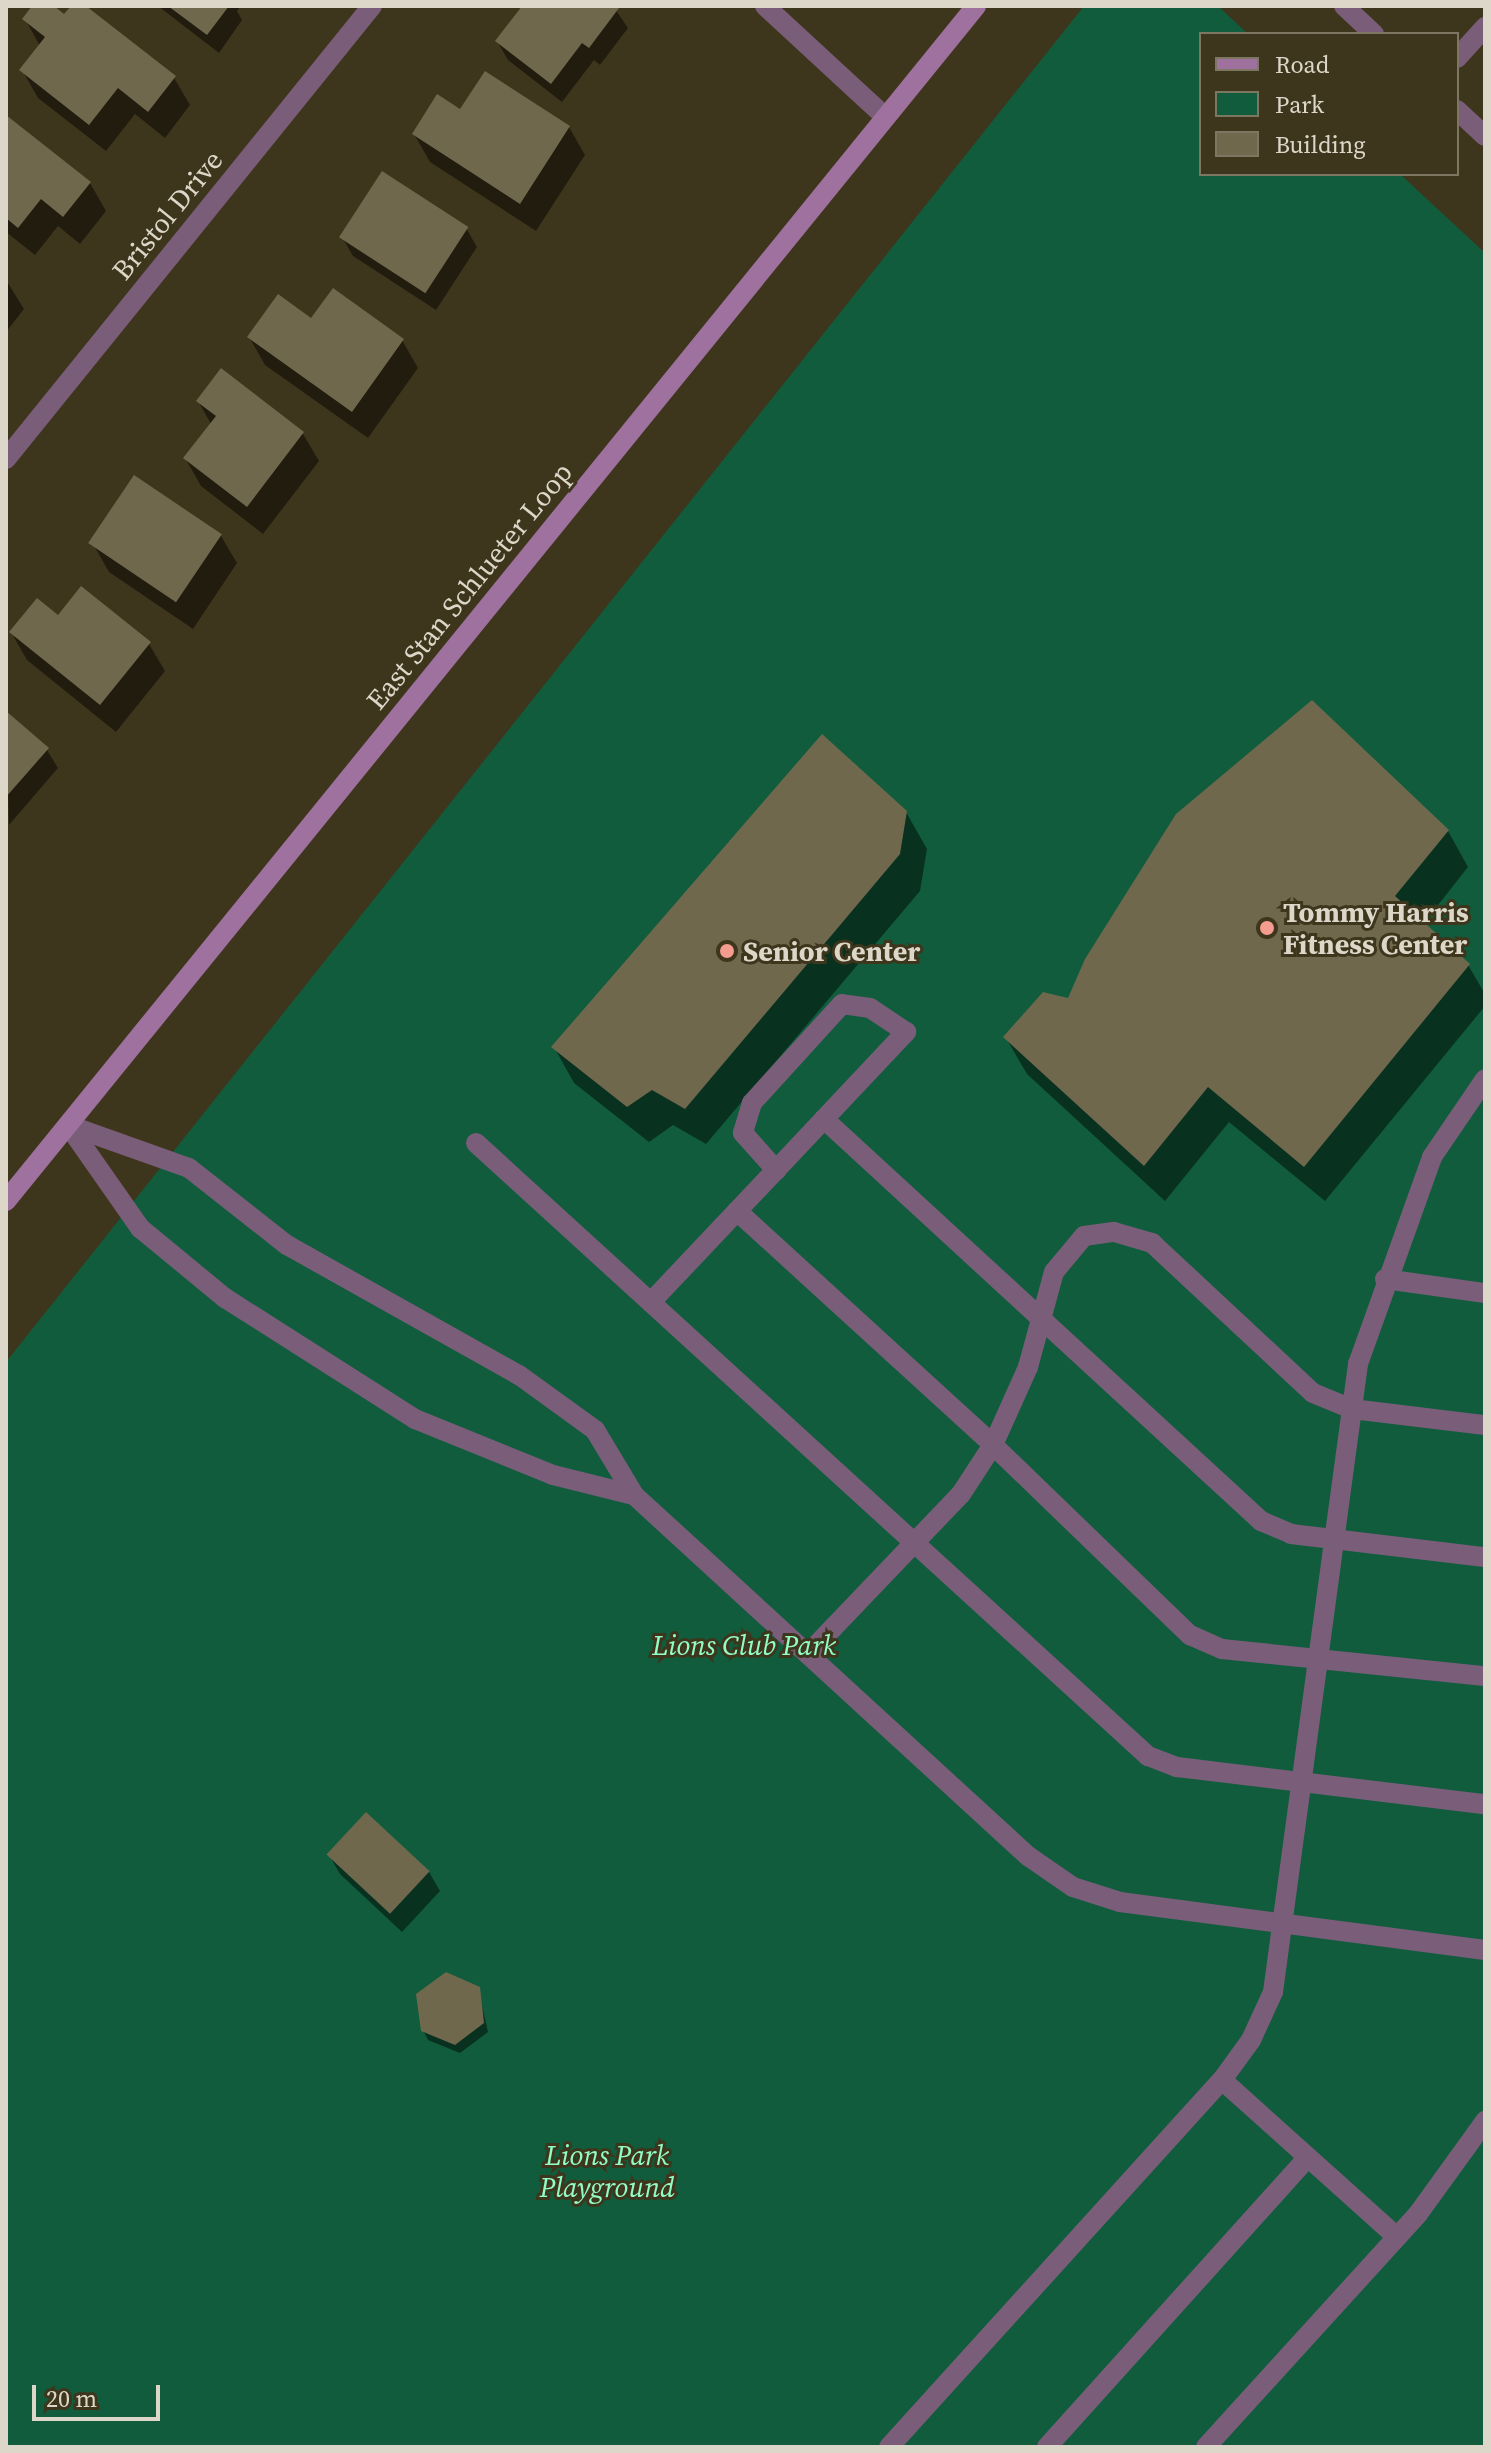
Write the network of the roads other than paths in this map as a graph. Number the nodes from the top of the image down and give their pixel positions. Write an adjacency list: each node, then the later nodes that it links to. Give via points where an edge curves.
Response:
1 (372, 6): 11 (street, Bristol Drive)
2 (765, 6): 9 (street)
3 (976, 6): 9 (main road, East Stan Schlueter Loop)
4 (1344, 6): 6 (street)
5 (1485, 27): 7 (street)
6 (1372, 32)
7 (1459, 56)
8 (1459, 112): 10 (street)
9 (884, 116): 14 (main road, East Stan Schlueter Loop)
10 (1485, 136)
11 (6, 459)
12 (1485, 1079): 19 (street, via 1432,1157)
13 (824, 1119): 16 (street); 16 (street, via 906,1032 870,1008 842,1004 752,1103 743,1133); 22 (street)
14 (68, 1125): 17 (main road, East Stan Schlueter Loop); 26 (street, via 189,1168 287,1245 519,1375 595,1430); 26 (street, via 140,1228 225,1298 415,1419 553,1475)
15 (476, 1143): 21 (street)
16 (776, 1170): 18 (street)
17 (6, 1201)
18 (737, 1211): 21 (street); 25 (street)
19 (1385, 1279): 20 (street); 23 (street, via 1358,1364)
20 (1485, 1293)
21 (651, 1302): 28 (street)
22 (1040, 1320): 23 (street, via 1054,1272 1084,1236 1114,1232 1152,1243 1313,1393); 25 (street, via 1028,1367); 27 (street, via 1261,1521 1291,1534)
23 (1352, 1409): 24 (street); 27 (street)
24 (1485, 1425)
25 (993, 1445): 28 (street, via 961,1494); 31 (street, via 1190,1635 1222,1649)
26 (634, 1495): 30 (street)
27 (1335, 1539): 29 (street); 31 (street)
28 (915, 1542): 30 (street); 33 (street, via 1148,1756 1177,1767)
29 (1485, 1557)
30 (808, 1654): 35 (street, via 1028,1856 1073,1887 1120,1902)
31 (1319, 1661): 32 (street); 33 (street)
32 (1485, 1676)
33 (1303, 1781): 34 (street); 35 (street)
34 (1485, 1804)
35 (1284, 1925): 36 (street); 37 (street, via 1273,1992 1251,2040)
36 (1485, 1950)
37 (1222, 2080): 39 (street); 41 (street)
38 (1485, 2121): 40 (street)
39 (1308, 2157): 40 (street); 42 (street)
40 (1397, 2237): 43 (street)
41 (889, 2447)
42 (1047, 2447)
43 (1206, 2447)

